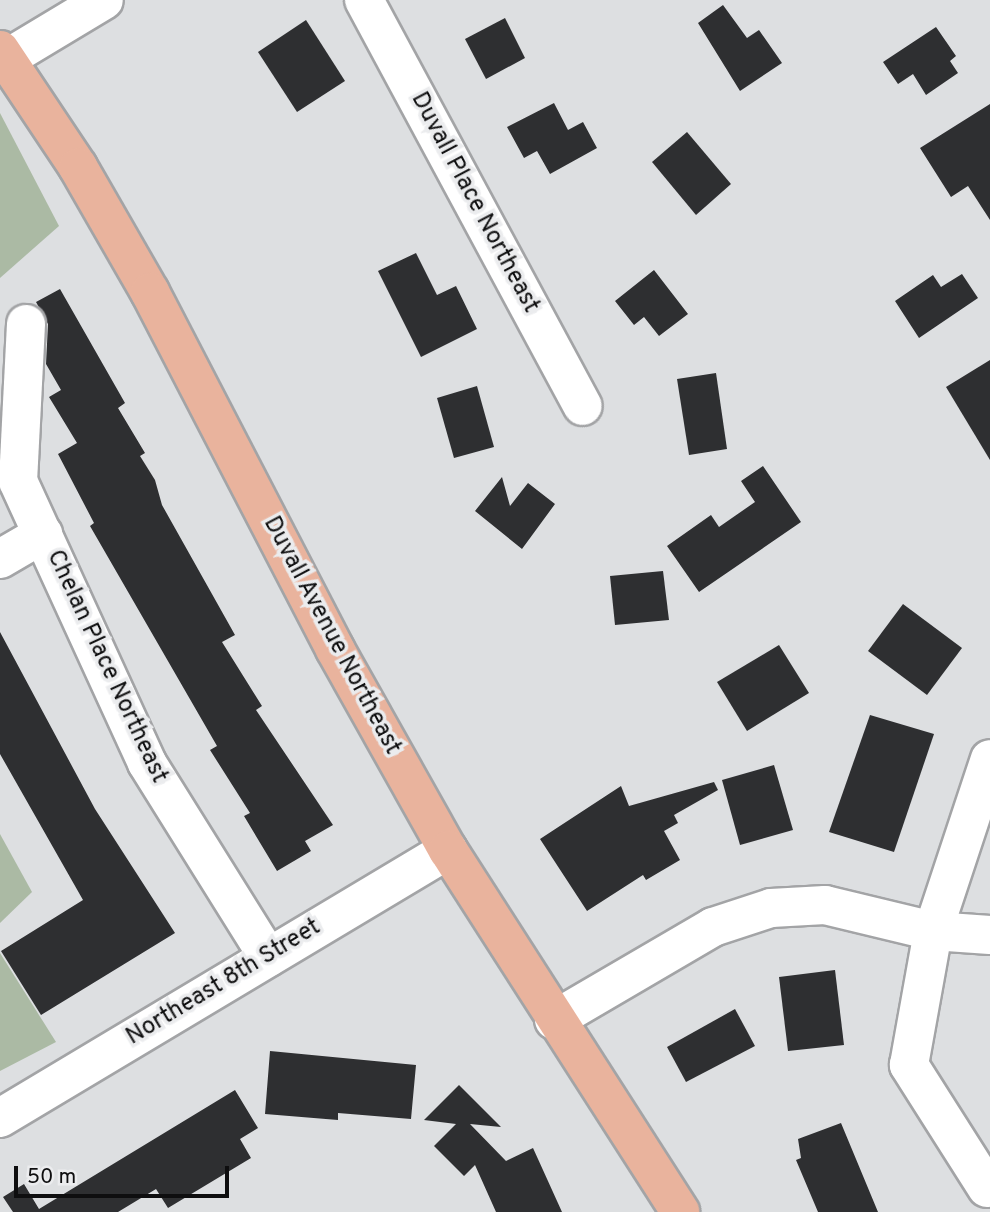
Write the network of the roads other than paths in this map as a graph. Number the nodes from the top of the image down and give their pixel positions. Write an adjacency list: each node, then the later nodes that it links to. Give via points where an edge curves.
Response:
1 (104, 0): 3 (street)
2 (364, 0): 5 (street, Duvall Place Northeast)
3 (3, 55): 9 (main road, Duvall Avenue Northeast, via 78,167 150,292 335,649)
4 (26, 324): 6 (street, Chelan Place Northeast, via 18,481)
5 (583, 406)
6 (43, 534): 7 (street); 12 (street, Chelan Place Northeast, via 147,763)
7 (0, 559)
8 (990, 759): 10 (street)
9 (448, 849): 12 (street, Northeast 8th Street); 13 (main road, Duvall Avenue Northeast)
10 (933, 931): 11 (street); 13 (street, via 825,905 771,908 713,927); 15 (street, via 909,1065)
11 (990, 935)
12 (268, 957): 14 (street, Northeast 8th Street)
13 (554, 1020): 16 (main road, Duvall Avenue Northeast)
14 (0, 1118)
15 (987, 1188)
16 (680, 1212)

